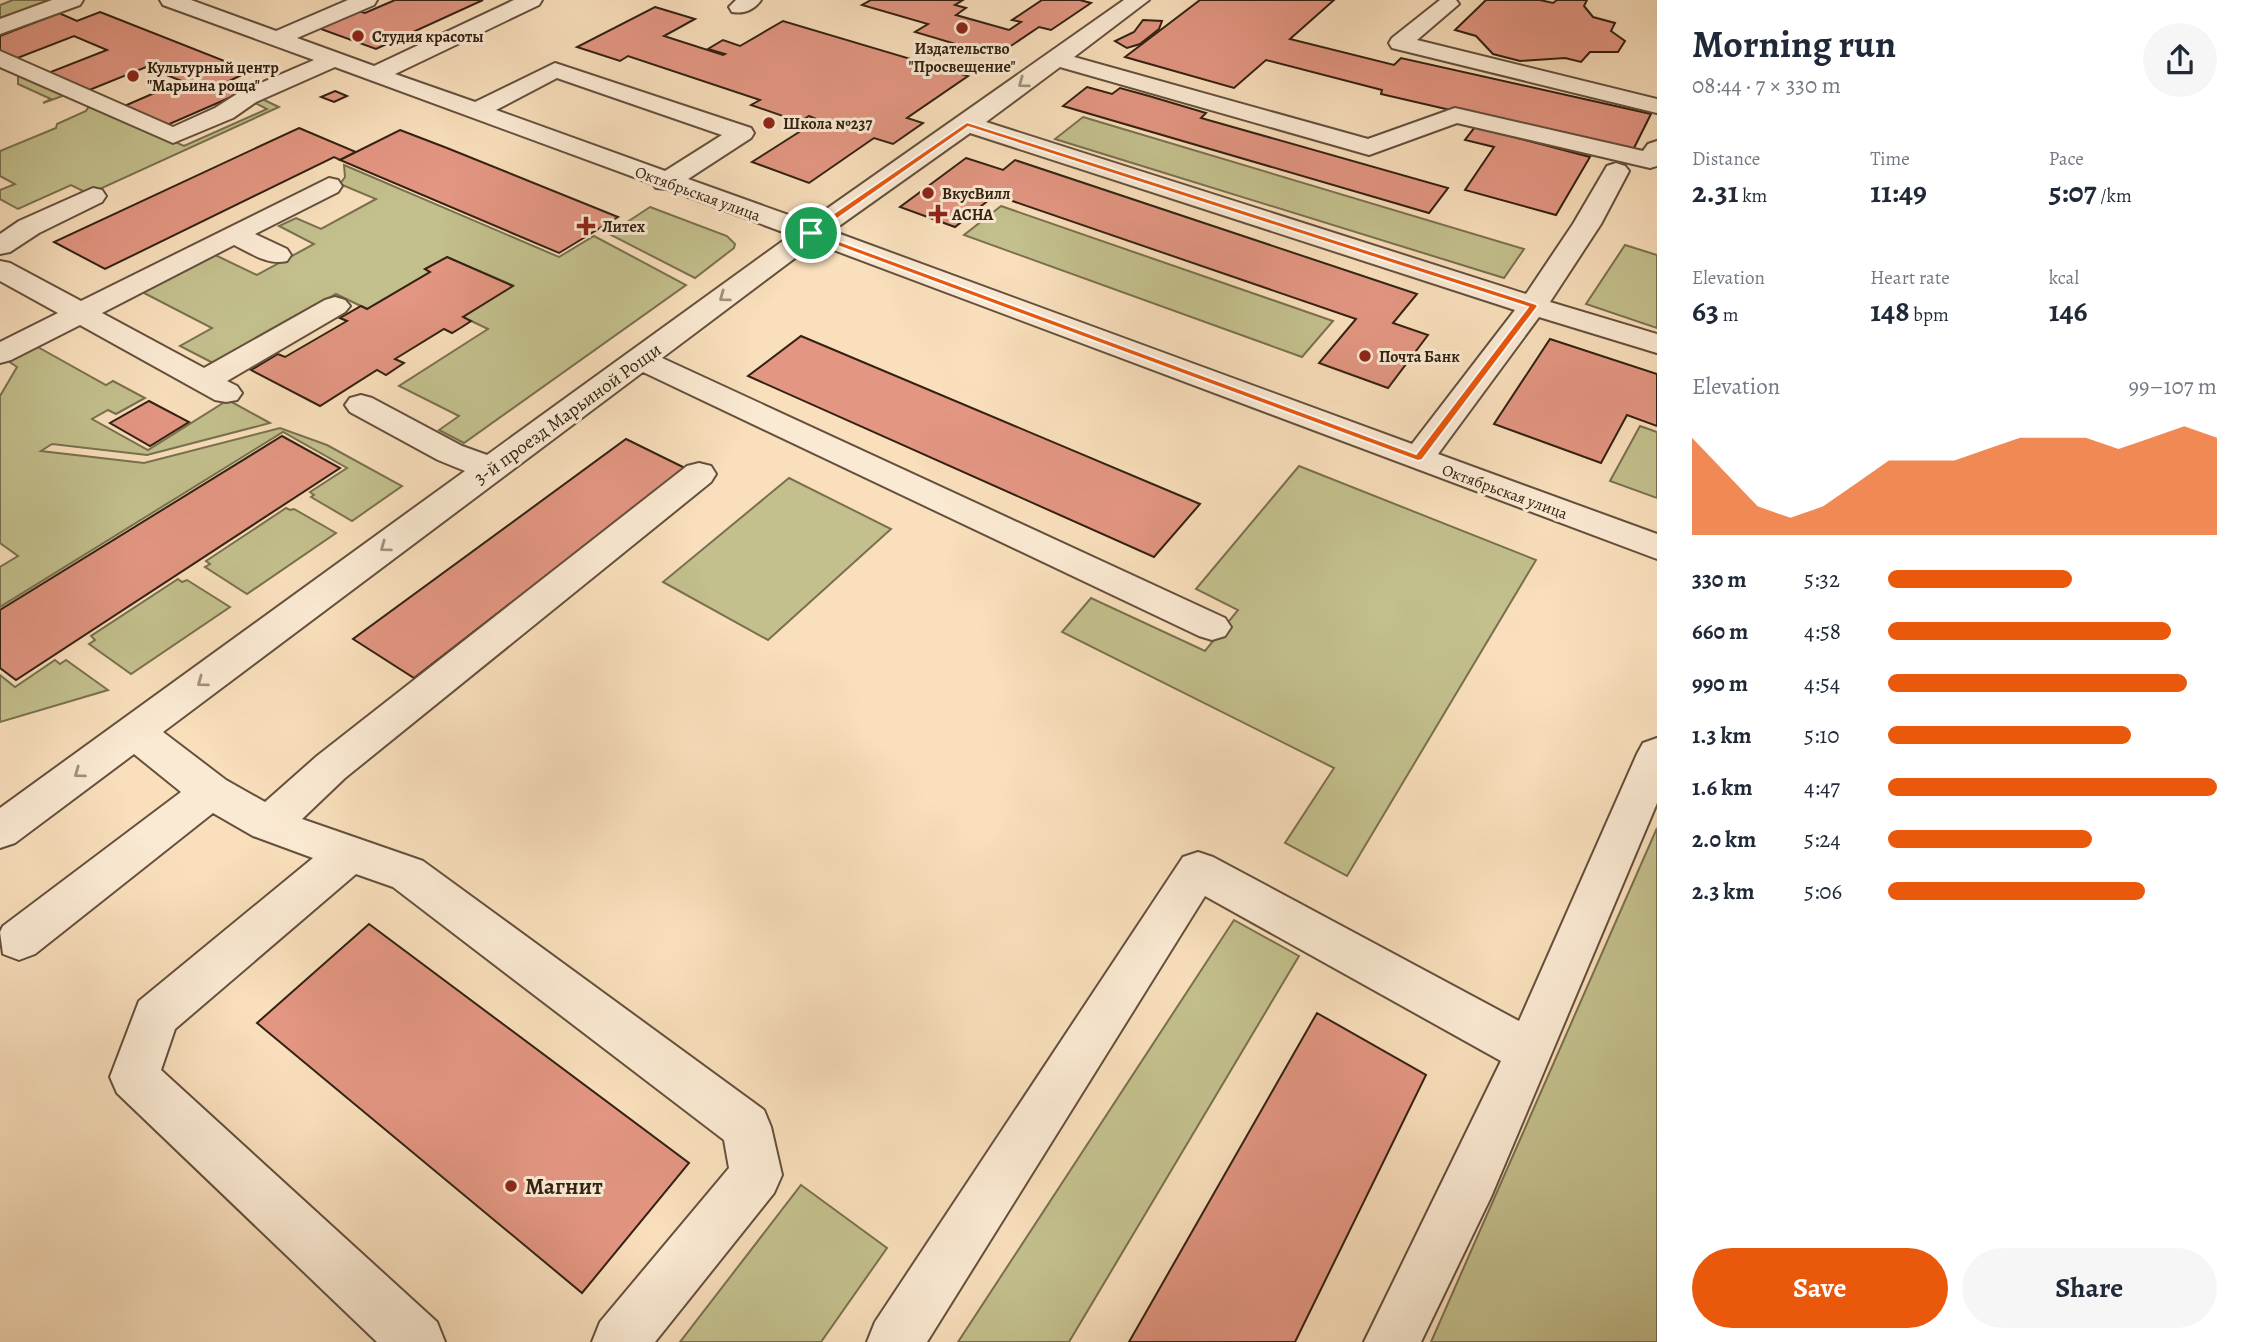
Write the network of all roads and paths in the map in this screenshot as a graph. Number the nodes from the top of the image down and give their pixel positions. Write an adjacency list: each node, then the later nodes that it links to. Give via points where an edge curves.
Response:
1 (72, 0): 7 (street)
2 (171, 0): 8 (street, Октябрьская улица)
3 (366, 0): 8 (street)
4 (531, 0): 12 (street)
5 (1138, 0): 10 (street, 3-й проезд Марьиной Рощи)
6 (1448, 4): 13 (street, via 1400,43)
7 (0, 27)
8 (276, 39): 11 (street, Октябрьская улица)
9 (0, 58): 11 (street, via 173,135)
10 (1057, 59): 15 (street, 3-й проезд Марьиной Рощи, one-way to 15); 16 (street, via 1369,147 1455,115 1650,160)
11 (332, 60): 12 (street, Октябрьская улица)
12 (374, 75): 14 (street, Октябрьская улица)
13 (1657, 106)
14 (474, 112): 18 (street, Октябрьская улица); 18 (street, via 555,70 742,134)
15 (967, 124): 23 (street, 3-й проезд Марьиной Рощи); 29 (street)
16 (1657, 149)
17 (1616, 171): 29 (street)
18 (665, 181): 23 (street, Октябрьская улица)
19 (329, 186): 24 (street)
20 (93, 196): 22 (street)
21 (0, 211): 22 (street)
22 (29, 227): 25 (street)
23 (811, 233): 33 (street, 3-й проезд Марьиной Рощи, one-way to 33); 35 (street, Октябрьская улица)
24 (234, 235): 26 (street); 30 (street)
25 (0, 246)
26 (277, 255)
27 (0, 269): 30 (street)
28 (335, 306): 30 (street, via 215,387)
29 (1533, 306): 31 (street); 35 (street)
30 (80, 314): 32 (street)
31 (1657, 344)
32 (0, 354)
33 (640, 359): 36 (street, 3-й проезд Марьиной Рощи); 39 (street)
34 (361, 405): 36 (street, via 450,453)
35 (1418, 458): 38 (street, Октябрьская улица)
36 (491, 469): 40 (street, 3-й проезд Марьиной Рощи, one-way to 40)
37 (699, 474): 43 (street, via 331,767)
38 (1657, 547)
39 (1212, 627)
40 (134, 732): 42 (street); 44 (street, 3-й проезд Марьиной Рощи, one-way to 44)
41 (1657, 754): 47 (street)
42 (211, 792): 43 (street); 46 (street)
43 (268, 824): 45 (street)
44 (0, 831)
45 (350, 853): 48 (street, via 156,1016 134,1077); 49 (street, via 408,874 746,1127 756,1175)
46 (19, 940)
47 (1530, 1052): 50 (street, via 1199,870); 51 (street)
48 (417, 1342)
49 (620, 1342)
50 (895, 1342)
51 (1392, 1342)

